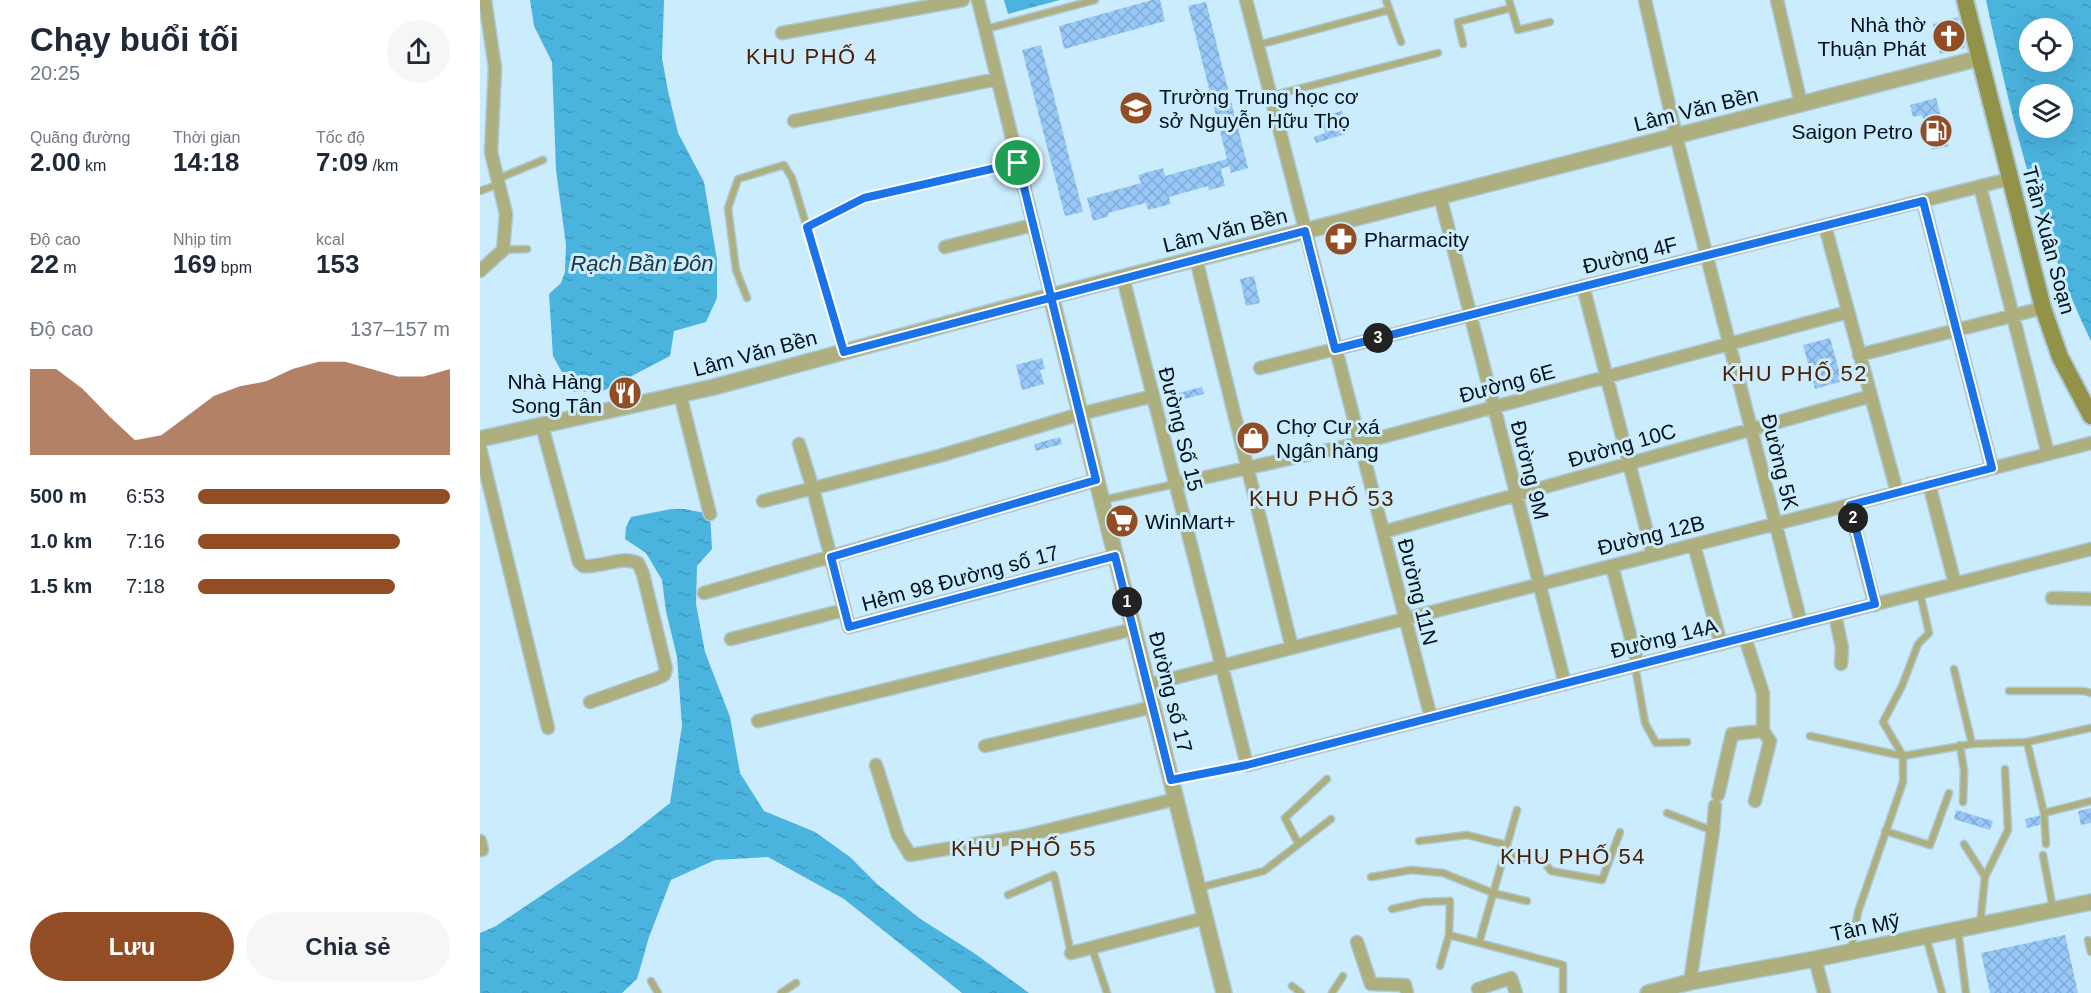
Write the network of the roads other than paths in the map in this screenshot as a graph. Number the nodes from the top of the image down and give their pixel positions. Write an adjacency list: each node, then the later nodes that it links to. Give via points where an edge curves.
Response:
1 (485, 0): 29 (street, via 495,68 491,152)
2 (963, 0): 15 (street)
3 (978, 0): 14 (street)
4 (1095, 0): 14 (lane)
5 (1246, 0): 18 (street, Đường 11N)
6 (1386, 0): 12 (lane)
7 (1509, 0): 11 (lane)
8 (1645, 0): 25 (street, Đường 5K)
9 (1777, 0): 23 (street)
10 (1965, 0): 20 (main road, Trần Xuân Soạn)
11 (1511, 8): 13 (lane, via 1518,30); 17 (lane, via 1458,22)
12 (1389, 10): 16 (lane); 18 (lane)
13 (1550, 22)
14 (985, 29): 21 (street)
15 (782, 33)
16 (1401, 42)
17 (1463, 44)
18 (1257, 46): 22 (street, Đường 11N)
19 (1437, 53): 22 (lane)
20 (1980, 58): 23 (street, Lâm Văn Bền); 28 (main road, Trần Xuân Soạn)
21 (997, 79): 24 (street); 27 (street)
22 (1270, 96): 37 (street, Đường 11N)
23 (1801, 104): 25 (street, Lâm Văn Bền)
24 (794, 121)
25 (1676, 136): 32 (street, Lâm Văn Bền); 41 (street, Đường 5K)
26 (543, 160): 29 (lane)
27 (1018, 163): 34 (street); 36 (lane, via 864,198)
28 (2009, 179): 30 (street, Đường 4F); 48 (main road, Trần Xuân Soạn)
29 (498, 182): 31 (lane); 40 (street, via 506,214)
30 (1980, 186): 33 (street, Đường 4F); 51 (street)
31 (480, 191)
32 (1440, 196): 37 (street, Lâm Văn Bền); 50 (street, Đường 9M)
33 (1923, 201): 35 (street, Đường 4F); 52 (street)
34 (1033, 225): 38 (street); 46 (street)
35 (1825, 226): 41 (street, Đường 4F); 49 (street)
36 (807, 227): 47 (lane, via 784,165 738,179 728,207 736,270); 55 (lane)
37 (1305, 231): 42 (street, Lâm Văn Bền); 54 (street, Đường 11N)
38 (945, 247)
39 (527, 249): 40 (lane)
40 (503, 250): 43 (street)
41 (1706, 255): 45 (street, Đường 4F); 53 (street, Đường 5K)
42 (1196, 259): 44 (street, Lâm Văn Bền); 74 (street)
43 (480, 271)
44 (1123, 278): 46 (street, Lâm Văn Bền); 60 (street, Đường Số 15)
45 (1583, 286): 50 (street, Đường 4F); 58 (street)
46 (1051, 296): 55 (street, Lâm Văn Bền); 63 (street, Đường số 17)
47 (747, 298)
48 (2043, 308): 51 (street); 64 (main road, Trần Xuân Soạn, via 2060,357)
49 (1848, 312): 53 (street, Đường 6E); 56 (street)
50 (1470, 315): 54 (street, Đường 4F); 62 (street, Đường 9M)
51 (2013, 315): 52 (street); 72 (street)
52 (1956, 330): 56 (street); 75 (street)
53 (1729, 344): 58 (street, Đường 6E); 66 (street, Đường 5K)
54 (1335, 349): 57 (street, Đường 4F); 68 (street, Đường 11N)
55 (844, 352): 59 (street, Lâm Văn Bền)
56 (1860, 355): 61 (street)
57 (1260, 368)
58 (1606, 375): 62 (street, Đường 6E); 73 (street)
59 (680, 394): 65 (street, Lâm Văn Bền); 85 (street)
60 (1153, 396): 63 (street); 77 (street, Đường Số 15)
61 (1871, 396): 66 (street, Đường 10C); 80 (street)
62 (1494, 407): 68 (street, Đường 6E); 81 (street, Đường 9M)
63 (1080, 414): 76 (street, Đường số 17); 79 (street)
64 (2091, 416)
65 (542, 426): 67 (street, Lâm Văn Bền); 118 (street, via 579,562 592,567 630,559 638,563 666,669 658,678)
66 (1751, 429): 73 (street, Đường 10C); 86 (street, Đường 5K)
67 (480, 439)
68 (1360, 443): 74 (street, Đường 6E); 87 (street, Đường 11N)
69 (2091, 443): 72 (street, Đường 12B)
70 (799, 444): 79 (street, Hẻm 98 Đường số 17)
71 (480, 448): 122 (street)
72 (2048, 454): 75 (street, Đường 12B)
73 (1629, 463): 81 (street, Đường 10C); 90 (street)
74 (1248, 468): 77 (street, Đường 6E); 109 (street)
75 (1992, 468): 78 (street, Đường 12B)
76 (1096, 480): 82 (street, Đường số 17); 92 (street)
77 (1175, 484): 82 (lane); 112 (street, Đường Số 15)
78 (1929, 484): 80 (street, Đường 12B); 95 (street)
79 (813, 489): 83 (street); 92 (street, Hẻm 98 Đường số 17)
80 (1897, 492): 84 (street, Đường 12B)
81 (1516, 495): 87 (street, Đường 10C); 94 (street, Đường 9M)
82 (1101, 500): 91 (street, Đường số 17)
83 (763, 501)
84 (1850, 505): 86 (street, Đường 12B); 100 (street)
85 (710, 514)
86 (1775, 524): 88 (street, Đường 12B); 104 (street, Đường 5K)
87 (1383, 532): 103 (street, Đường 11N)
88 (1694, 544): 90 (street, Đường 12B); 108 (street)
89 (2091, 549): 95 (street, Đường 14A)
90 (1653, 555): 93 (street, Đường 12B)
91 (1115, 556): 101 (street, Hẻm 98 Đường số 17, via 849,627); 105 (street, Đường số 17)
92 (831, 557): 96 (street); 101 (street, Hẻm 98 Đường số 17)
93 (1612, 566): 94 (street, Đường 12B); 111 (street)
94 (1539, 584): 103 (street, Đường 12B); 114 (street, Đường 9M)
95 (1955, 584): 97 (street, Đường 14A)
96 (704, 593)
97 (1920, 593): 100 (street, Đường 14A); 131 (lane, via 1929,633 1918,644 1883,722)
98 (2052, 598): 99 (street)
99 (2091, 599)
100 (1875, 604): 102 (street, Đường 14A)
101 (844, 610): 107 (street)
102 (1835, 615): 104 (street, Đường 14A); 110 (street)
103 (1405, 619): 109 (street, Đường 12B); 120 (street, Đường 11N)
104 (1801, 623): 106 (street, Đường 14A)
105 (1134, 629): 115 (street, Đường số 17); 121 (street)
106 (1745, 638): 108 (street, Đường 14A); 124 (street, via 1763,693)
107 (730, 639)
108 (1721, 644): 111 (street, Đường 14A)
109 (1292, 648): 112 (street, Đường 12B)
110 (1841, 664)
111 (1637, 665): 114 (street, Đường 14A); 126 (lane, via 1646,723 1656,743)
112 (1222, 666): 115 (street, Đường 12B); 133 (street, Đường Số 15)
113 (1954, 669): 128 (lane)
114 (1565, 684): 120 (street, Đường 14A)
115 (1148, 685): 119 (street, Đường số 17)
116 (2009, 692): 117 (lane)
117 (2091, 693)
118 (590, 702)
119 (1153, 707): 130 (street); 136 (street, Đường số 17)
120 (1431, 718): 133 (street, Đường 14A)
121 (758, 721)
122 (548, 728)
123 (2091, 728): 127 (lane)
124 (1763, 731): 139 (street, via 1770,741); 146 (street, via 1732,734)
125 (1810, 736): 131 (lane)
126 (1687, 742)
127 (2027, 742): 128 (lane); 144 (lane)
128 (1972, 744): 129 (lane)
129 (1960, 745): 131 (lane); 141 (lane)
130 (985, 746)
131 (1903, 756): 147 (lane, via 1903,782)
132 (876, 765): 138 (street, via 898,834 910,855 1024,836)
133 (1247, 765): 136 (lane)
134 (2005, 769): 157 (lane, via 2008,830)
135 (1327, 779): 150 (lane, via 1285,818)
136 (1171, 780): 138 (street, Đường số 17)
137 (1949, 793): 147 (lane, via 1930,845)
138 (1176, 799): 158 (street, Đường số 17)
139 (1755, 801)
140 (2091, 801): 144 (lane)
141 (1963, 802)
142 (1517, 810): 153 (lane)
143 (1667, 813): 146 (lane)
144 (2044, 813): 152 (lane)
145 (1331, 819): 150 (lane)
146 (1713, 831): 181 (street)
147 (1885, 831): 174 (lane, via 1858,912)
148 (1620, 832): 154 (lane, via 1602,880 1551,871 1544,862)
149 (1419, 841): 153 (lane, via 1467,835)
150 (1298, 843): 158 (lane, via 1264,871)
151 (1964, 844): 157 (lane)
152 (2046, 844)
153 (1507, 845): 154 (lane)
154 (1504, 854): 159 (lane)
155 (2043, 855): 164 (lane)
156 (1371, 877): 159 (lane, via 1411,870 1443,873)
157 (1985, 877): 166 (lane)
158 (1198, 888): 165 (street, Đường số 17)
159 (1493, 893): 161 (lane); 172 (lane)
160 (1008, 895): 176 (lane, via 1054,875)
161 (1527, 901)
162 (2091, 902): 164 (street, Tân Mỹ)
163 (1392, 909): 168 (lane, via 1450,901)
164 (2053, 910): 166 (street, Tân Mỹ)
165 (1205, 918): 173 (street); 189 (street, Đường số 17)
166 (1980, 924): 167 (street, Tân Mỹ)
167 (1955, 930): 169 (street, Tân Mỹ); 198 (lane)
168 (1449, 935): 172 (lane); 178 (lane)
169 (1926, 936): 174 (street, Tân Mỹ); 197 (lane)
170 (2088, 940): 175 (lane)
171 (1358, 942): 192 (street, via 1371,984 1405,985)
172 (1479, 943): 194 (lane, via 1563,965)
173 (1092, 947): 176 (street); 188 (lane)
174 (1851, 951): 177 (street, Tân Mỹ)
175 (2091, 952)
176 (1071, 953)
177 (1815, 959): 181 (street, Tân Mỹ); 196 (street)
178 (1440, 966)
179 (1343, 976): 191 (lane)
180 (651, 981): 186 (lane)
181 (1690, 982): 185 (street, Tân Mỹ)
182 (796, 983): 187 (lane)
183 (1292, 986): 190 (lane)
184 (1478, 989): 193 (street, via 1511,978)
185 (1675, 989): 195 (street, Tân Mỹ)
186 (658, 993)
187 (781, 993)
188 (1107, 993)
189 (1224, 993)
190 (1301, 993)
191 (1332, 993)
192 (1407, 993)
193 (1516, 993)
194 (1563, 993)
195 (1648, 993)
196 (1824, 993)
197 (1942, 993)
198 (1966, 993)

